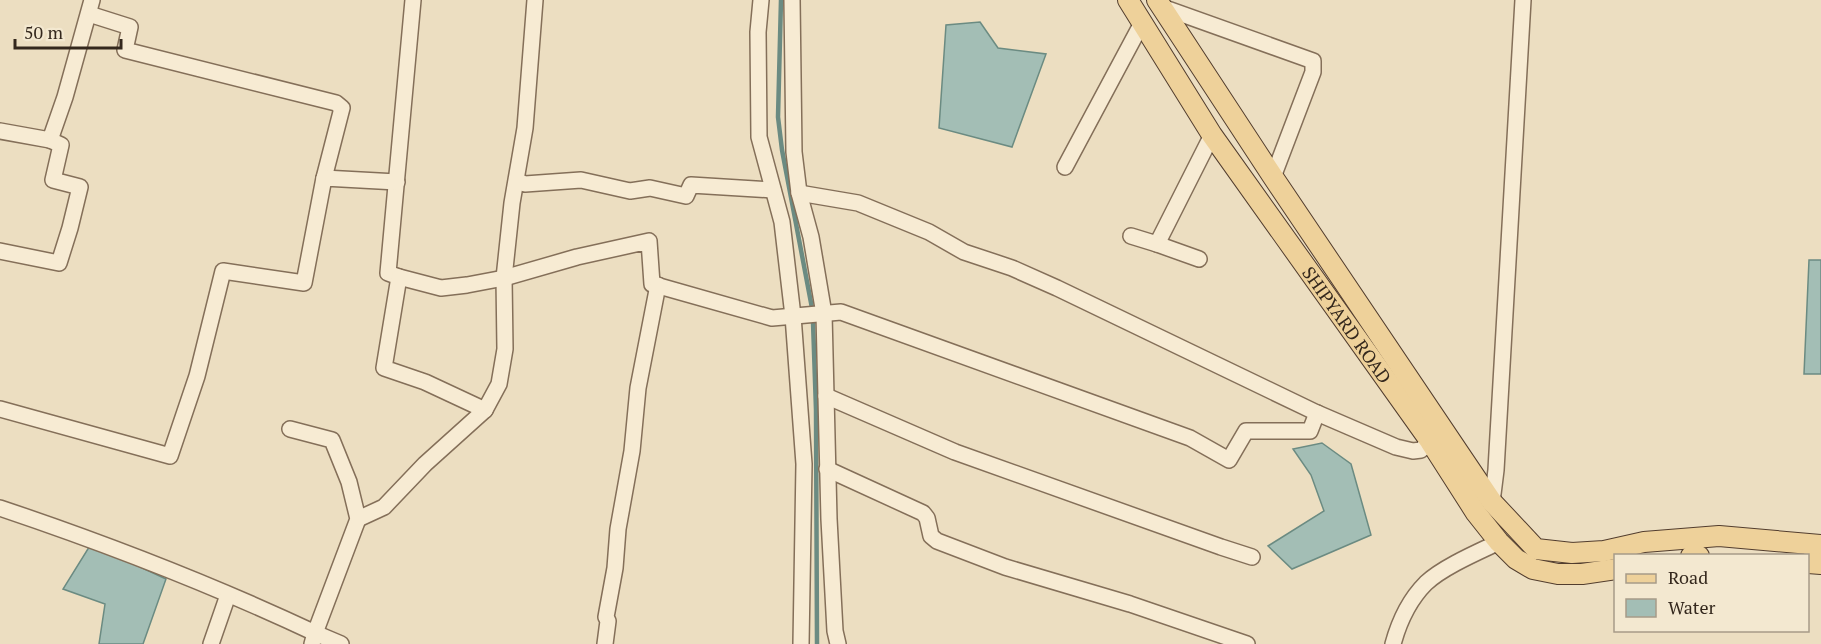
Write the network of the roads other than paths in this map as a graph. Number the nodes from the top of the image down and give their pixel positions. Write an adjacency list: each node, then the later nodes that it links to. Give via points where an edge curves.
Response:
1 (413, 0): 17 (street)
2 (535, 0): 16 (street)
3 (761, 0): 18 (street, via 759,136)
4 (792, 0): 19 (street, via 794,152)
5 (1128, 0): 9 (main road, SHIPYARD ROAD)
6 (1523, 0): 36 (street)
7 (1160, 3): 14 (main road); 14 (street, via 1313,61 1313,72)
8 (91, 7): 12 (street); 15 (street, via 130,27 125,50 336,102 342,108)
9 (1143, 21): 11 (main road, SHIPYARD ROAD); 13 (street)
10 (0, 131): 12 (street)
11 (1212, 135): 21 (street); 34 (main road, SHIPYARD ROAD)
12 (50, 140): 22 (street, via 61,145 53,180 80,187 59,263)
13 (1065, 167)
14 (1273, 177): 36 (main road)
15 (324, 178): 17 (street); 30 (street, via 304,283 223,271 197,376 170,456)
16 (517, 181): 18 (street, via 525,184 581,180 630,191 650,188 686,196 691,185); 25 (street)
17 (397, 182): 24 (street, via 388,273)
18 (773, 190): 28 (street, via 782,222)
19 (799, 193): 27 (street); 32 (street, via 858,202 929,232 964,252 1057,288)
20 (1131, 236): 21 (street)
21 (1156, 244): 23 (street)
22 (0, 251)
23 (1199, 259)
24 (399, 277): 25 (street, via 441,288); 31 (street, via 384,368)
25 (504, 278): 26 (street, via 649,241 652,284); 31 (street, via 505,349 499,384)
26 (658, 285): 28 (street, via 772,318); 45 (street, via 638,388 606,617)
27 (824, 314): 28 (street); 29 (street); 32 (street, via 841,312 875,324 1190,438 1229,460 1246,431 1310,431)
28 (793, 315): 48 (street, via 804,464)
29 (826, 396): 35 (street); 41 (street, via 955,452)
30 (0, 409)
31 (485, 410): 38 (street, via 384,507)
32 (1317, 413): 34 (street, via 1404,449 1420,450)
33 (290, 429): 38 (street, via 332,440 349,482)
34 (1430, 441): 39 (main road, SHIPYARD ROAD)
35 (827, 469): 49 (street); 50 (street, via 923,513 931,536 937,541 1005,567)
36 (1492, 502): 40 (main road, via 1536,549 1604,551 1644,542 1719,537)
37 (0, 508): 43 (street)
38 (358, 519): 44 (street)
39 (1499, 542): 42 (main road, SHIPYARD ROAD, via 1533,569 1558,574); 51 (street, via 1427,582 1399,623)
40 (1821, 544)
41 (1252, 557)
42 (1614, 569)
43 (228, 595): 44 (street); 46 (street)
44 (314, 638): 47 (street)
45 (606, 643)
46 (211, 644)
47 (341, 644)
48 (801, 644)
49 (838, 644)
50 (1247, 644)
51 (1393, 644)

